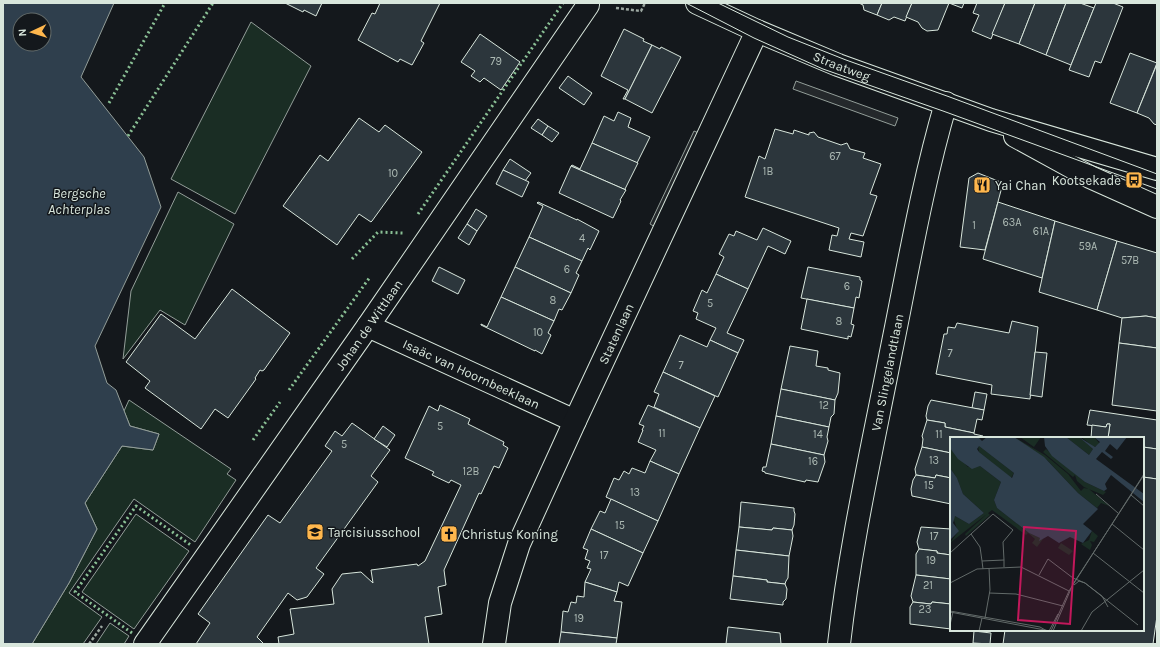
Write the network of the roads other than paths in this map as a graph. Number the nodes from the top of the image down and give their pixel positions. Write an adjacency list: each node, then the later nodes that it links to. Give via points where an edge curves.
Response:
1 (698, 3): 3 (street, Straatweg)
2 (588, 4): 8 (street, Johan de Wittlaan)
3 (757, 31): 4 (street, Straatweg, via 838,65); 9 (street, Statenlaan)
4 (946, 103): 5 (street, Straatweg); 12 (street, Van Slingelandtlaan, via 929,163 861,504)
5 (991, 120): 6 (street, Straatweg); 7 (street, Straatweg, via 1090,177)
6 (1157, 169)
7 (1157, 207)
8 (368, 326): 9 (street, Isaäc van Hoornbeeklaan); 10 (street, Johan de Wittlaan)
9 (574, 421): 11 (street, Statenlaan, via 519,544 500,603)
10 (145, 644)
11 (494, 644)
12 (839, 644)

